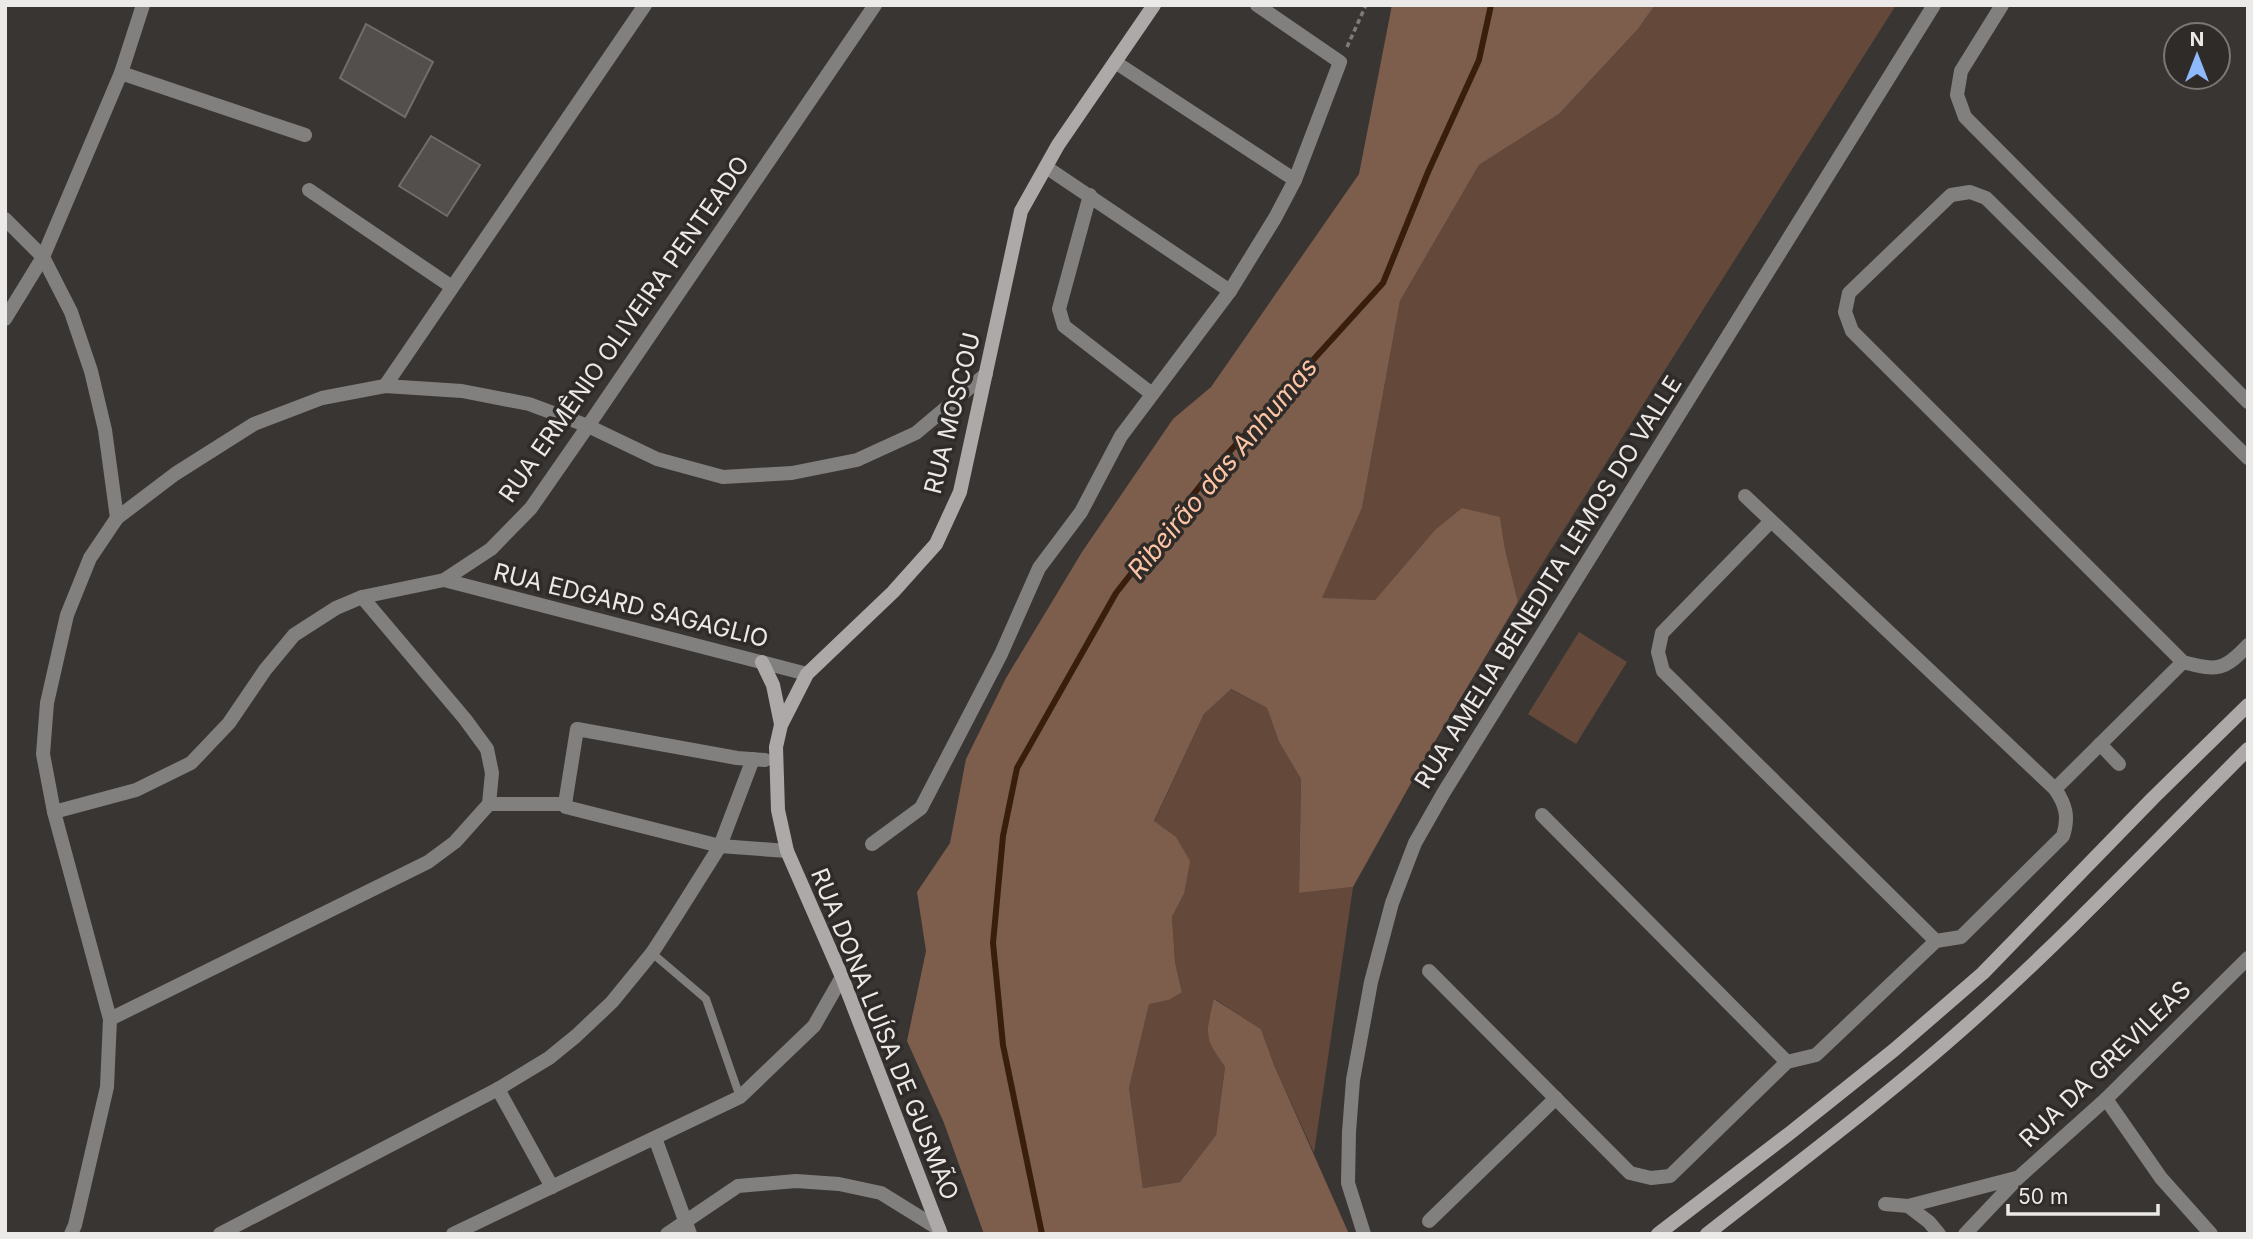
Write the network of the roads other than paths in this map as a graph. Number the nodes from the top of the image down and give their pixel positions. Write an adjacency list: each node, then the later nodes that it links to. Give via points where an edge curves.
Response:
1 (143, 5): 9 (street)
2 (645, 5): 17 (street)
3 (876, 5): 24 (street, RUA ERMÊNIO OLIVEIRA PENTEADO)
4 (1154, 5): 8 (main road, RUA MOSCOU)
5 (1257, 5): 12 (street, via 1340,62)
6 (1934, 5): 71 (street, RUA AMELIA BENEDITA LEMOS DO VALLE, via 1415,843 1392,903 1371,982 1353,1080 1348,1183)
7 (2002, 5): 23 (street, via 1961,71 1957,95 1965,117)
8 (1115, 62): 11 (main road, RUA MOSCOU); 12 (street)
9 (121, 73): 10 (street); 16 (street)
10 (305, 135)
11 (1046, 167): 14 (street); 20 (main road, RUA MOSCOU, via 1021,211)
12 (1296, 180): 18 (street)
13 (309, 190): 17 (street)
14 (1090, 195): 18 (street); 22 (street, via 1059,309 1064,326)
15 (5, 219): 16 (street)
16 (43, 257): 19 (street); 27 (street, via 71,312 91,371 105,429)
17 (452, 286): 21 (street)
18 (1230, 290): 22 (street)
19 (5, 319)
20 (986, 374): 24 (street, via 916,433 857,460 792,473 723,477 657,459); 34 (main road, RUA MOSCOU, via 960,492 936,544)
21 (385, 386): 24 (street, via 462,391 529,404); 27 (street, via 322,398 254,424)
22 (1152, 394): 45 (street, via 1121,436 1081,512 1039,568 1001,654 921,808)
23 (2248, 402)
24 (588, 426): 29 (street, RUA ERMÊNIO OLIVEIRA PENTEADO, via 531,508 491,549)
25 (2248, 458): 33 (street, via 1986,198 1970,192 1951,195 1849,293 1845,312 1852,331)
26 (1745, 496): 28 (street)
27 (117, 518): 43 (street, via 90,558 67,615 47,703 43,754)
28 (1771, 521): 40 (street); 48 (street, via 1662,633 1658,652 1663,671)
29 (444, 580): 30 (street, RUA ERMÊNIO OLIVEIRA PENTEADO); 32 (street, RUA EDGARD SAGAGLIO)
30 (362, 597): 41 (street, via 488,749 492,773); 43 (street, RUA ERMÊNIO OLIVEIRA PENTEADO, via 293,635 229,723 191,763 136,790)
31 (2248, 645): 33 (street, via 2231,663 2207,668)
32 (762, 662): 34 (street, RUA EDGARD SAGAGLIO); 36 (main road, via 773,685)
33 (2183, 662): 37 (street)
34 (807, 674): 36 (main road, RUA MOSCOU)
35 (2248, 705): 72 (main road, via 1983,973 1894,1050)
36 (781, 725): 47 (main road, RUA MOSCOU, via 776,747 778,810)
37 (2100, 744): 39 (street); 40 (street)
38 (2248, 748): 73 (main road, via 1968,1024)
39 (2119, 764)
40 (2055, 789): 48 (street, via 2066,812 2063,836 1961,937)
41 (489, 804): 42 (street); 53 (street, via 455,842 428,862)
42 (565, 804): 46 (street); 46 (street, via 578,729 759,760)
43 (54, 812): 53 (street)
44 (1542, 815): 54 (street)
45 (872, 844)
46 (720, 846): 47 (street); 49 (street)
47 (787, 851): 52 (main road, RUA DONA LUÍSA DE GUSMÃO)
48 (1936, 941): 54 (street, via 1816,1055)
49 (652, 953): 55 (street, via 612,1002 576,1036); 56 (lane, via 706,999)
50 (2248, 958): 58 (street, RUA DA GREVILEAS)
51 (1429, 971): 57 (street)
52 (842, 977): 56 (street, via 814,1026); 66 (main road, RUA DONA LUÍSA DE GUSMÃO)
53 (110, 1019): 67 (street, via 107,1087)
54 (1787, 1062): 57 (street, via 1670,1175 1651,1178 1630,1173)
55 (498, 1089): 61 (street); 68 (street)
56 (740, 1097): 59 (street)
57 (1556, 1098): 64 (street)
58 (2106, 1099): 60 (street, RUA DA GREVILEAS); 76 (street, via 2161,1178)
59 (655, 1138): 61 (street); 65 (street)
60 (2018, 1178): 63 (street); 75 (street, RUA DA GREVILEAS)
61 (552, 1186): 69 (street)
62 (1885, 1204): 63 (street)
63 (1908, 1206): 74 (street)
64 (1429, 1221)
65 (688, 1228): 66 (street, via 738,1186 796,1181 881,1193); 70 (street)
66 (940, 1231)
67 (71, 1234)
68 (220, 1234)
69 (453, 1234)
70 (667, 1234)
71 (1364, 1234)
72 (1658, 1234)
73 (1707, 1234)
74 (1939, 1234)
75 (1965, 1234)
76 (2211, 1234)

